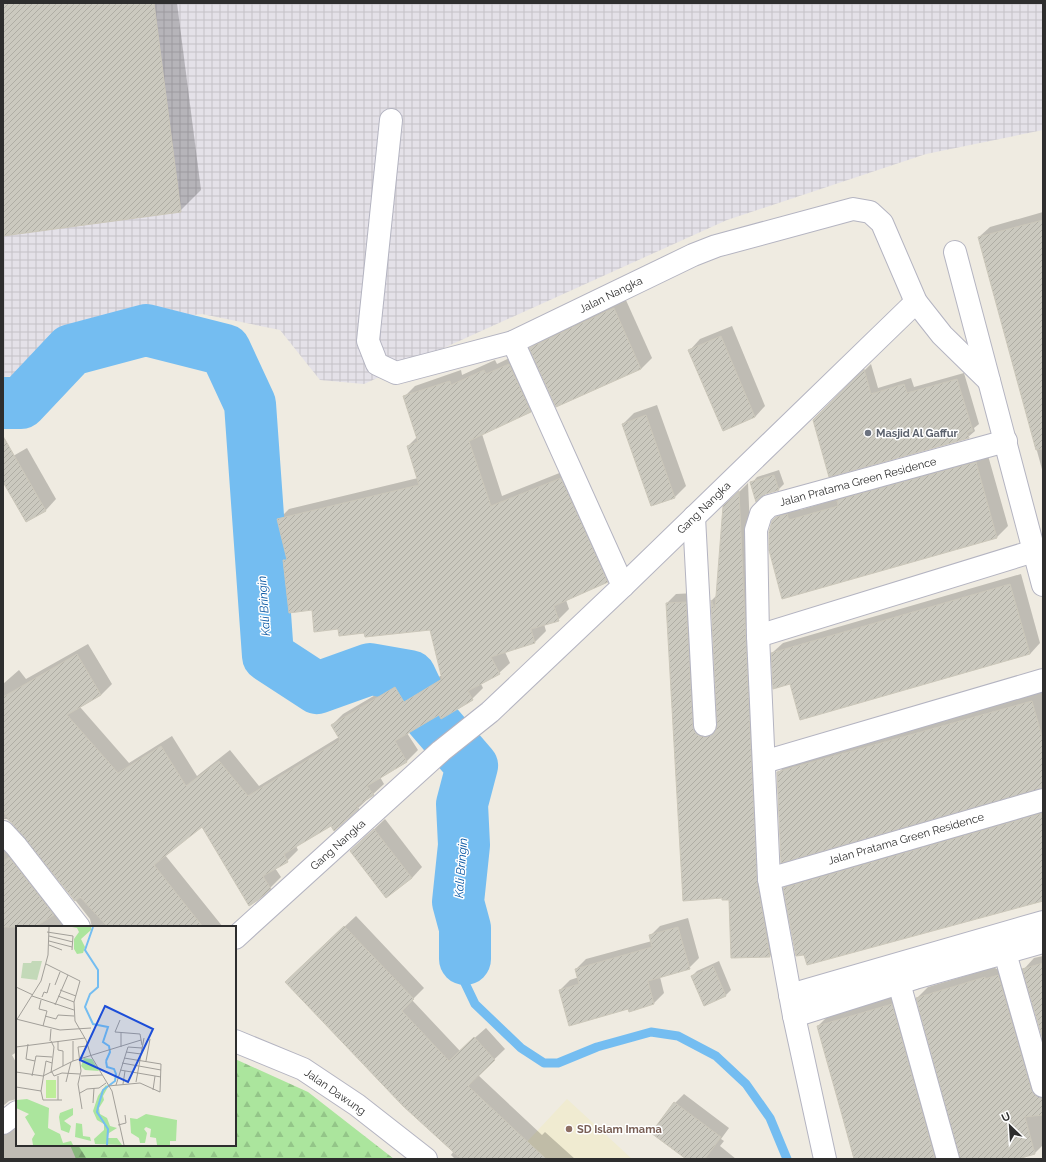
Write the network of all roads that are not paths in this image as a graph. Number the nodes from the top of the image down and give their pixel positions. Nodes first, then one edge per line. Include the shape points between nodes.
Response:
1 (391, 120) dead end
2 (955, 252) dead end
3 (916, 302) junction
4 (513, 342) junction
5 (989, 381) junction
6 (1006, 441) junction
7 (694, 517) junction
8 (1034, 551) junction
9 (1043, 585) edge
10 (623, 586) junction
11 (758, 636) junction
12 (1043, 680) edge
13 (705, 725) dead end
14 (764, 762) junction
15 (1043, 800) edge
16 (7, 844) edge
17 (769, 879) junction
18 (1043, 922) edge
19 (78, 926) edge
20 (236, 937) edge
21 (1043, 942) edge
22 (1005, 953) junction
23 (908, 974) junction
24 (792, 1005) junction
25 (236, 1041) edge
26 (1043, 1086) edge
27 (16, 1113) edge
28 (3, 1123) edge
29 (426, 1159) edge
30 (825, 1159) edge
31 (948, 1159) edge

1 - 4 street, Jalan Nangka via 368,341 377,364 396,373
2 - 5 street
3 - 4 street, Jalan Nangka via 882,223 870,212 853,209 716,246
3 - 5 street, Jalan Nangka via 942,335
3 - 7 street, Gang Nangka
4 - 10 street
5 - 6 street
6 - 8 street
6 - 11 street, Jalan Pratama Green Residence via 769,506 761,514 756,530
7 - 10 street, Gang Nangka
7 - 13 street
8 - 9 street
8 - 11 street
10 - 20 street, Gang Nangka via 490,712 441,751
11 - 14 street, Jalan Pratama Green Residence
12 - 14 street
14 - 17 street, Jalan Pratama Green Residence
15 - 17 street, Jalan Pratama Green Residence
16 - 19 street
17 - 24 street, Jalan Pratama Green Residence
18 - 23 street
21 - 22 street
22 - 23 street
22 - 26 street
23 - 24 street
23 - 31 street
24 - 30 street, Jalan Pratama Green Residence
25 - 29 street, Jalan Dawung via 303,1069 357,1105
27 - 28 street

